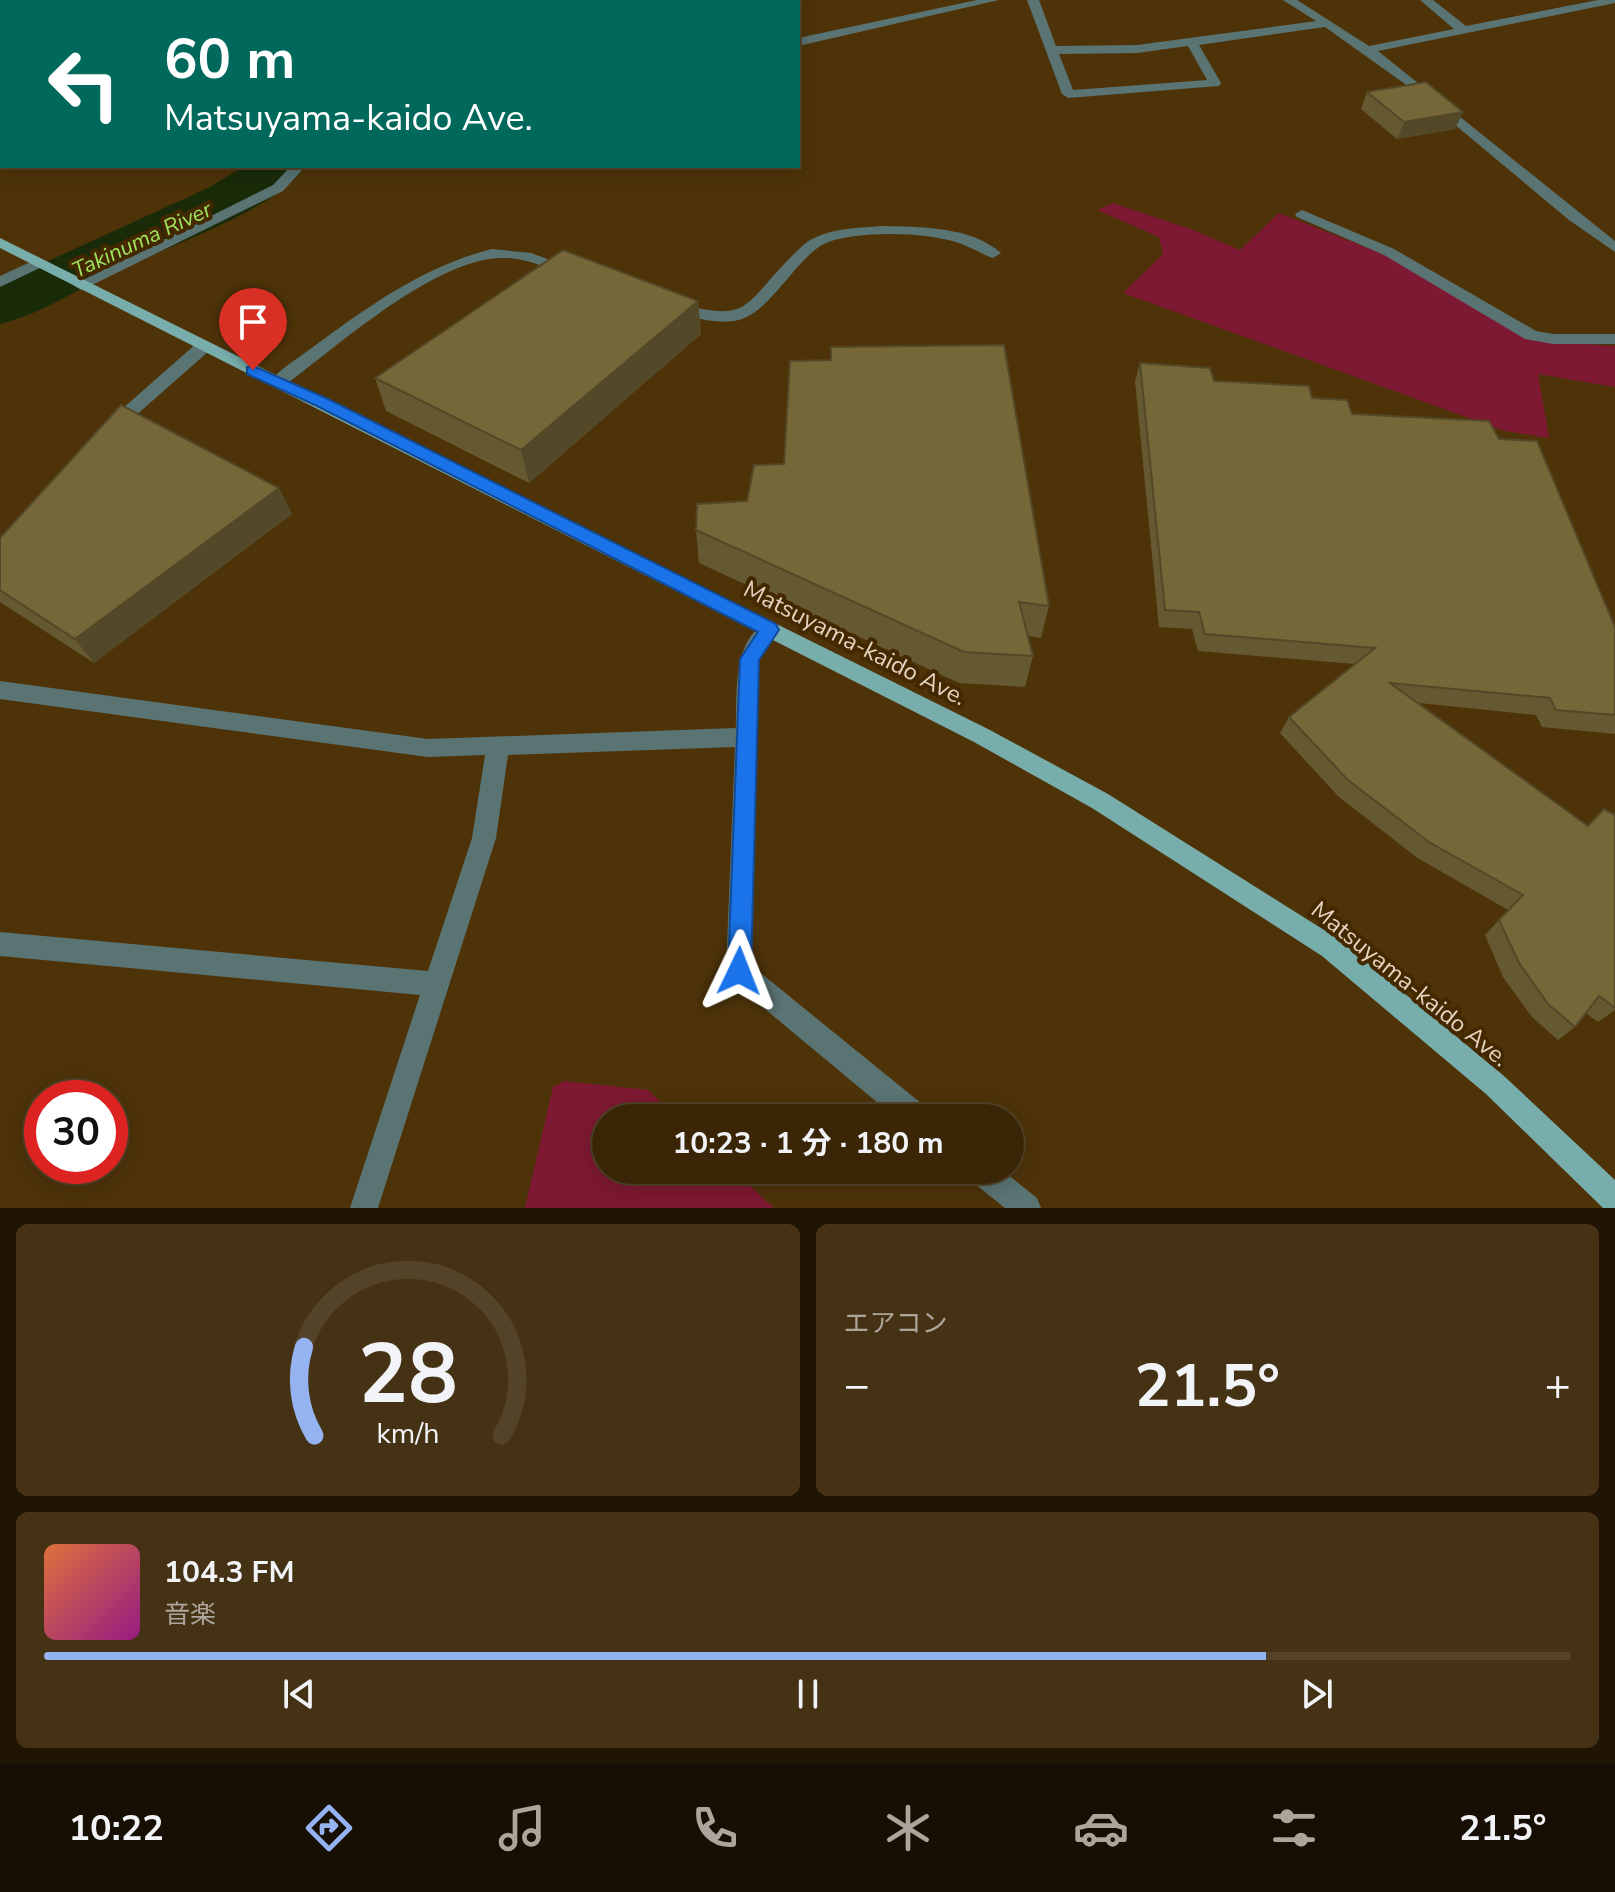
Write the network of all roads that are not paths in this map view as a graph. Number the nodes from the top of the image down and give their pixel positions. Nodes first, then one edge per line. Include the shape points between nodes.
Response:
1 (993, 0) edge
2 (1033, 0) edge
3 (1289, 0) edge
4 (1426, 0) edge
5 (1615, 0) edge
6 (1326, 23) junction
7 (1464, 31) junction
8 (800, 42) edge
9 (1192, 42) junction
10 (1052, 50) junction
11 (1366, 50) junction
12 (297, 168) edge
13 (1302, 214) dead end
14 (0, 242) edge
15 (1615, 248) edge
16 (993, 253) dead end
17 (44, 265) junction
18 (588, 277) edge
19 (0, 282) edge
20 (77, 283) junction
21 (655, 302) edge
22 (1615, 339) edge
23 (203, 347) junction
24 (278, 382) junction
25 (97, 444) edge
26 (770, 630) junction
27 (0, 690) edge
28 (748, 737) junction
29 (498, 745) junction
30 (0, 944) edge
31 (437, 984) junction
32 (900, 1104) edge
33 (997, 1184) edge
34 (1615, 1200) edge
35 (364, 1208) edge
36 (1027, 1208) edge

1 - 8 street
2 - 10 street
3 - 6 street
4 - 7 street
5 - 7 street
6 - 9 street
6 - 11 street
7 - 11 street
9 - 10 street
9 - 10 street via 1215,83 1068,94
11 - 15 street
12 - 20 street via 278,188
13 - 22 street via 1389,252 1531,335
14 - 17 main road, Matsuyama-kaido Ave.
16 - 21 street via 959,238 897,230 849,233 811,245 760,304 739,319 705,319
17 - 19 street
17 - 20 main road, Matsuyama-kaido Ave.
18 - 24 street via 533,257 494,253 453,263
20 - 23 main road, Matsuyama-kaido Ave.
23 - 24 main road, Matsuyama-kaido Ave.
23 - 25 street
24 - 26 main road, Matsuyama-kaido Ave.
26 - 28 street via 749,659
26 - 34 main road, Matsuyama-kaido Ave. via 1100,801 1331,948 1495,1085
27 - 29 street via 428,748
28 - 29 street
28 - 32 street via 739,971
29 - 31 street via 484,838
30 - 31 street
31 - 35 street
33 - 36 street

